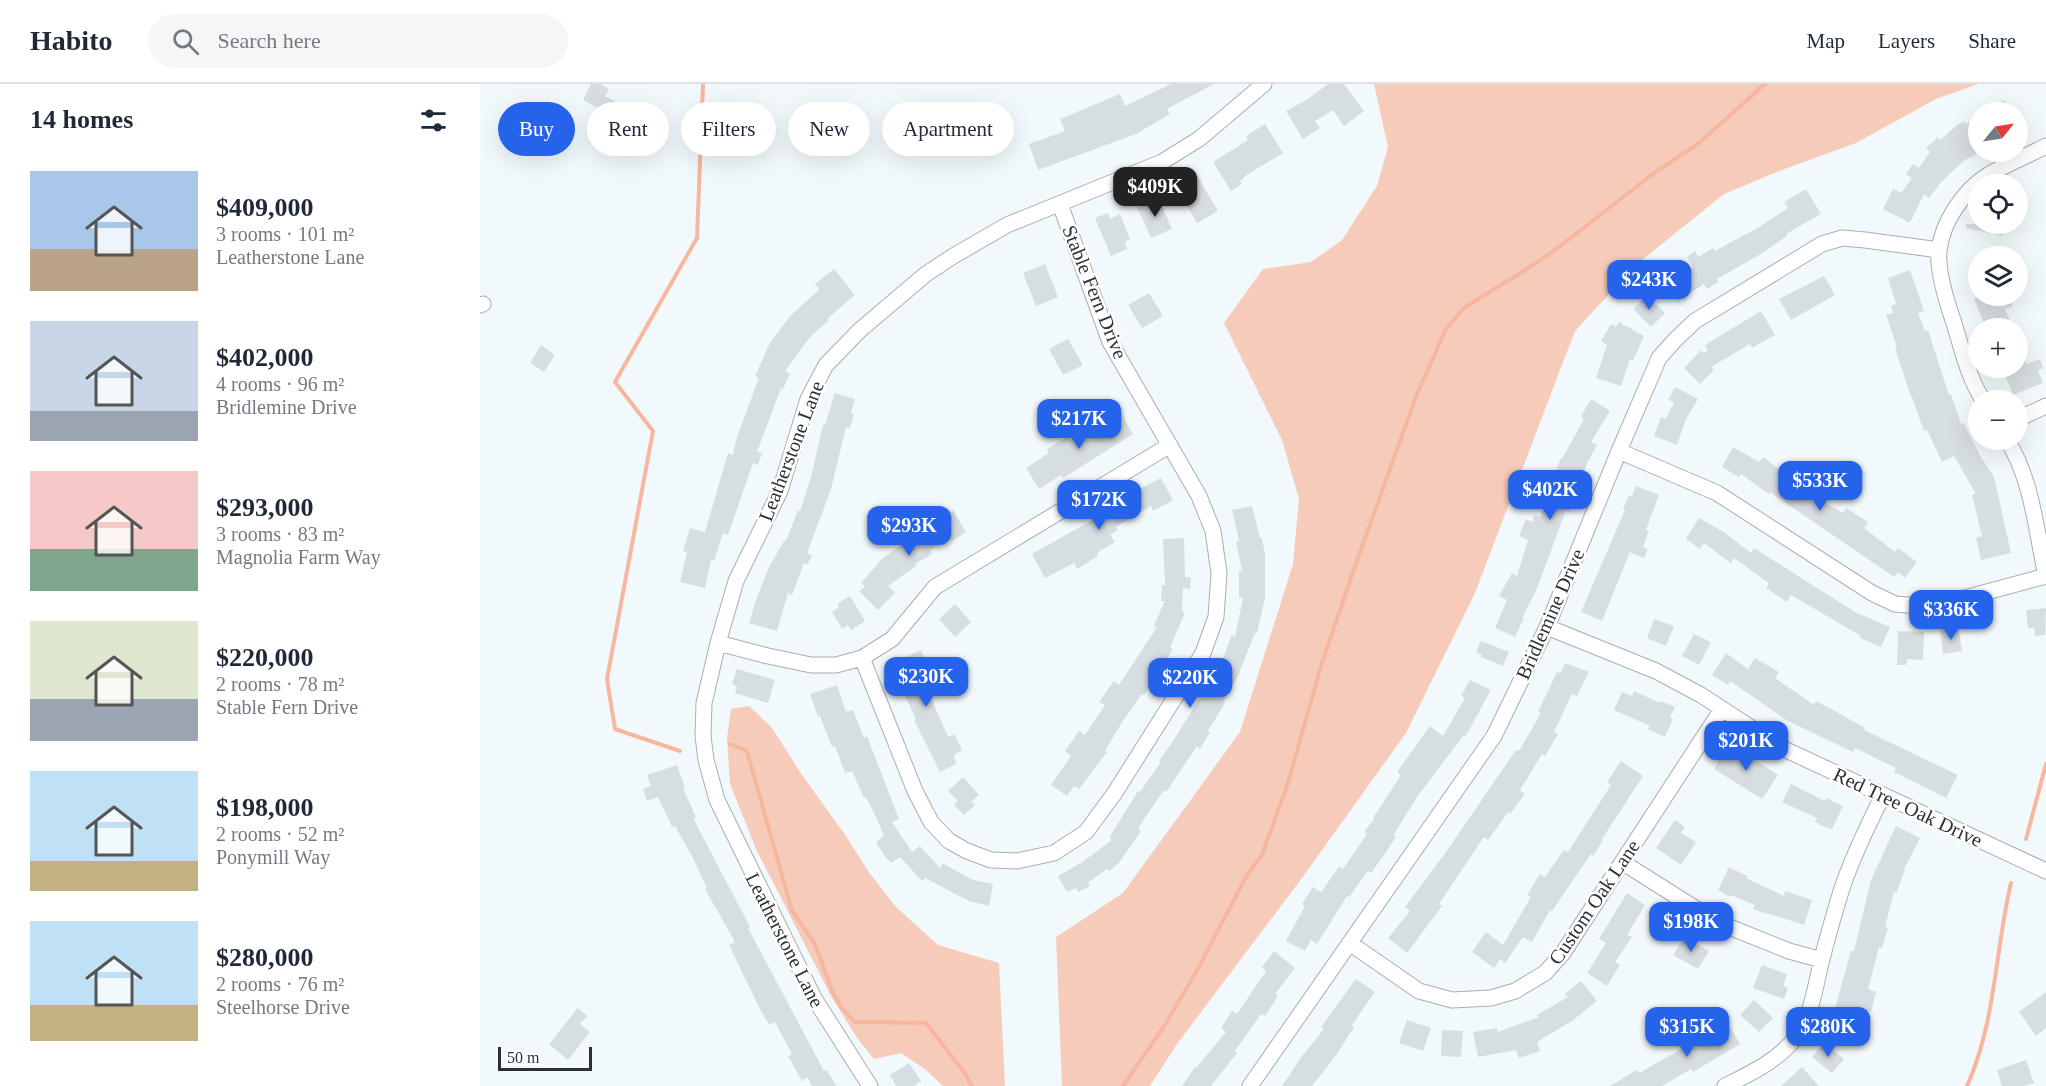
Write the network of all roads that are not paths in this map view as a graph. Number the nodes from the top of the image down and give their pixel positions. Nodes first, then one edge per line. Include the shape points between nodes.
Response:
1 (1264, 84) edge
2 (2046, 146) edge
3 (1060, 204) junction
4 (1939, 250) junction
5 (1977, 390) edge
6 (2046, 406) edge
7 (2028, 414) edge
8 (1170, 446) junction
9 (2013, 450) edge
10 (1618, 452) junction
11 (2046, 576) edge
12 (1547, 627) junction
13 (718, 643) junction
14 (862, 658) junction
15 (1722, 709) junction
16 (1883, 795) junction
17 (1622, 862) junction
18 (2046, 871) edge
19 (1351, 944) junction
20 (1822, 960) junction
21 (870, 1086) edge
22 (1250, 1086) edge
23 (1725, 1086) edge

1 - 3 street, Leatherstone Lane via 1198,139 1162,162
2 - 4 street via 1986,176 1967,194 1953,212
3 - 8 street, Stable Fern Drive via 1110,342
3 - 13 street, Leatherstone Lane via 1006,225 926,274 860,330 826,365 808,399 780,491 736,581
4 - 5 street via 1949,307
4 - 10 street, Bridlemine Drive via 1842,238 1822,244 1695,321 1659,358
6 - 7 street
8 - 14 street via 935,587 892,639
8 - 14 street, Stable Fern Drive via 1199,496 1213,531 1219,573 1216,617 1203,653 1086,832 1054,853 1017,861 991,860 949,841 931,822 915,792
9 - 11 street via 2026,481
10 - 11 street via 1717,493 1895,604 1931,607
10 - 12 street, Bridlemine Drive
12 - 15 street, Red Tree Oak Drive via 1656,671
12 - 19 street, Bridlemine Drive via 1494,735
13 - 14 street via 811,665 836,665
13 - 21 street, Leatherstone Lane via 704,703 703,735 718,803 814,998
15 - 16 street, Red Tree Oak Drive via 1782,748
15 - 17 street, Custom Oak Lane
16 - 18 street, Red Tree Oak Drive
16 - 20 street via 1842,888
17 - 19 street, Custom Oak Lane via 1557,960 1545,973 1515,991 1491,998 1452,1000 1419,991
17 - 20 street via 1718,922
19 - 22 street, Bridlemine Drive
20 - 23 street via 1810,1013 1796,1037 1767,1064

